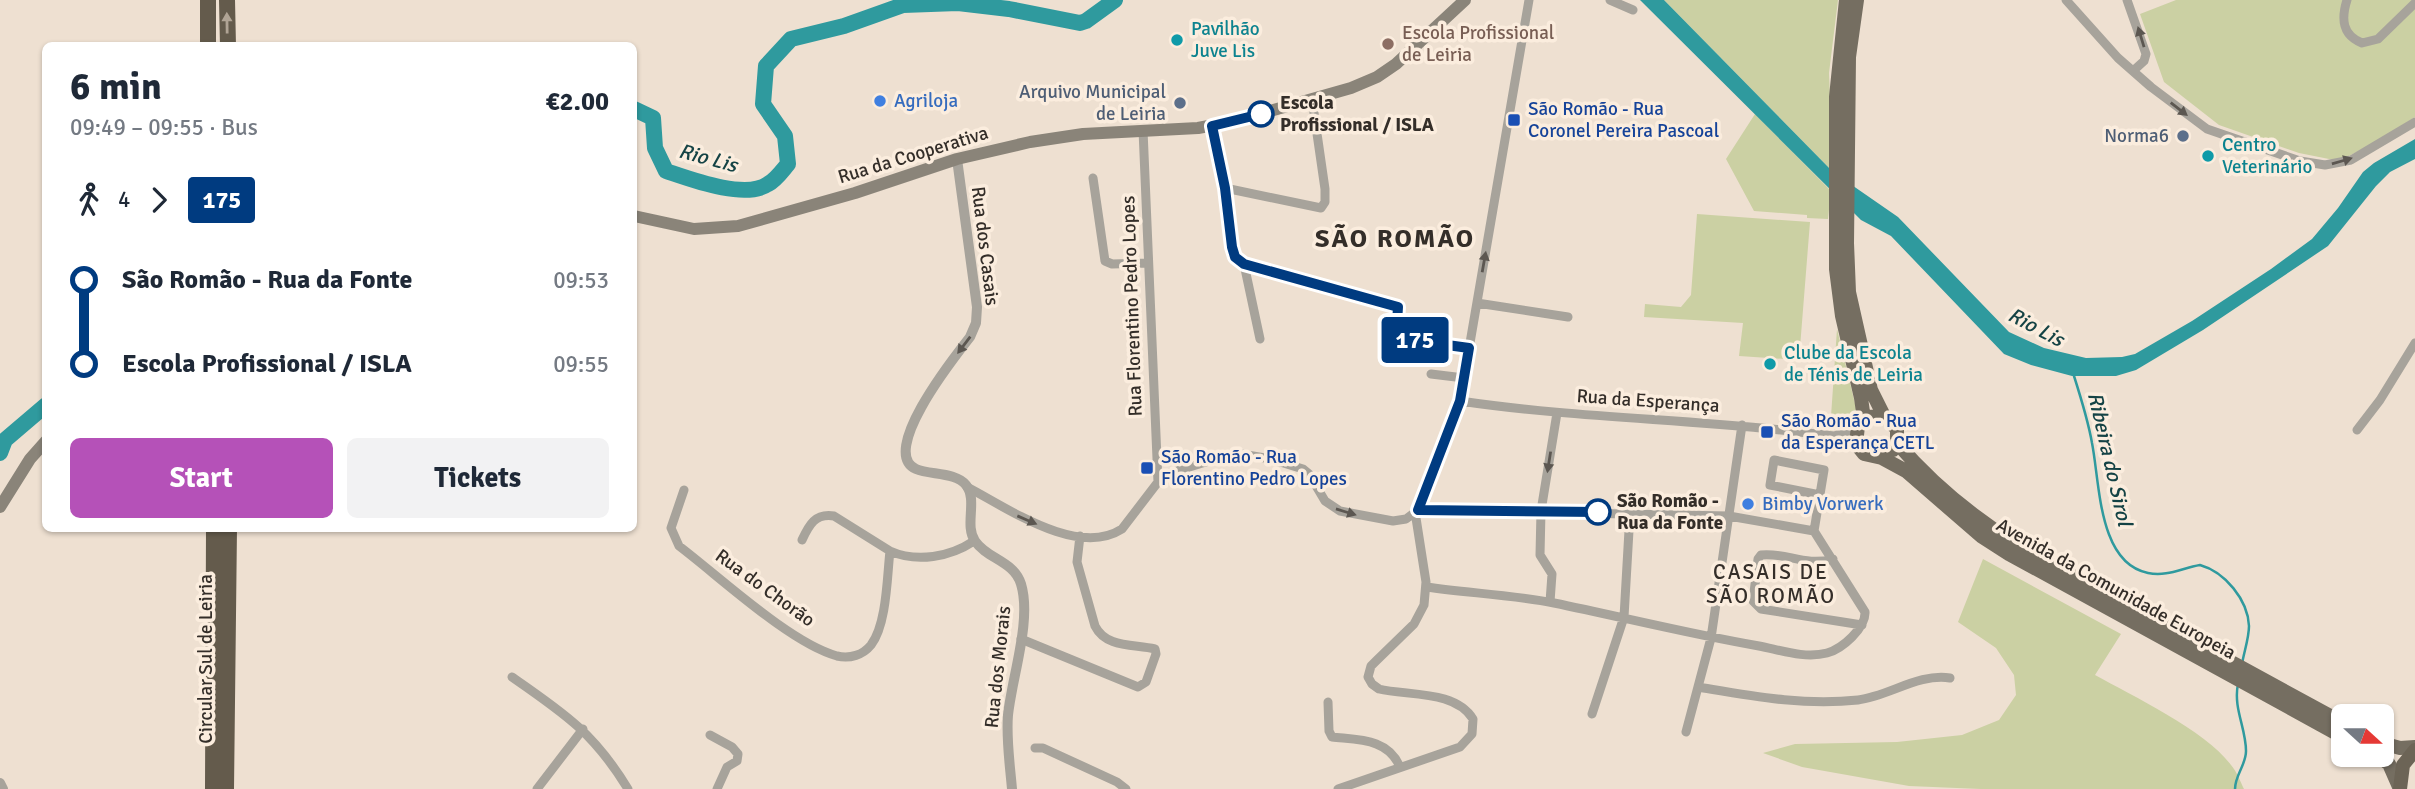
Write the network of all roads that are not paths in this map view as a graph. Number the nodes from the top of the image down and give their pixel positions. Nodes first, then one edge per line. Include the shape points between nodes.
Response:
1 (208, 0) edge
2 (227, 0) edge
3 (1465, 0) edge
4 (1529, 0) edge
5 (1610, 0) edge
6 (1846, 0) edge
7 (1857, 0) edge
8 (2066, 0) edge
9 (2127, 0) edge
10 (2349, 0) edge
11 (2415, 3) edge
12 (1633, 10) dead end
13 (208, 42) edge
14 (228, 42) edge
15 (2133, 71) junction
16 (1312, 99) junction
17 (2415, 122) edge
18 (1212, 126) junction
19 (1143, 130) junction
20 (1842, 141) junction
21 (957, 159) junction
22 (1093, 178) dead end
23 (1225, 188) junction
24 (1841, 215) junction
25 (637, 217) edge
26 (1148, 262) junction
27 (1244, 264) junction
28 (1476, 303) junction
29 (1569, 317) dead end
30 (1260, 339) dead end
31 (2415, 343) edge
32 (1469, 348) junction
33 (1432, 374) dead end
34 (1464, 378) junction
35 (1460, 401) junction
36 (1557, 413) junction
37 (1884, 416) junction
38 (1742, 425) junction
39 (1858, 426) junction
40 (2357, 429) dead end
41 (1834, 436) junction
42 (1897, 443) junction
43 (1856, 444) junction
44 (42, 446) edge
45 (1882, 458) junction
46 (1158, 482) junction
47 (967, 487) junction
48 (684, 490) dead end
49 (1820, 495) junction
50 (0, 507) edge
51 (1418, 510) junction
52 (1541, 510) junction
53 (1630, 513) junction
54 (1729, 516) junction
55 (1814, 531) junction
56 (214, 532) edge
57 (229, 532) edge
58 (1080, 536) junction
59 (802, 540) dead end
60 (974, 541) junction
61 (890, 551) junction
62 (1833, 559) junction
63 (1426, 587) junction
64 (221, 597) junction
65 (1550, 602) junction
66 (1625, 617) junction
67 (1862, 625) junction
68 (1711, 638) junction
69 (1021, 639) junction
70 (2195, 649) junction
71 (512, 677) dead end
72 (1950, 678) dead end
73 (2257, 682) junction
74 (1698, 687) junction
75 (1328, 702) dead end
76 (1592, 714) dead end
77 (2331, 717) edge
78 (583, 729) junction
79 (2331, 729) edge
80 (1686, 732) dead end
81 (710, 735) dead end
82 (2394, 747) edge
83 (1035, 748) dead end
84 (2415, 749) edge
85 (1400, 767) junction
86 (2390, 767) edge
87 (0, 783) edge
88 (3, 789) edge
89 (213, 789) edge
90 (226, 789) edge
91 (537, 789) edge
92 (628, 789) edge
93 (717, 789) edge
94 (1012, 789) edge
95 (1126, 789) edge
96 (1338, 789) edge
97 (2400, 789) edge

1 - 13 highway
14 -> 2 highway
3 - 16 main road, Rua da Cooperativa via 1384,73
28 -> 4 street
5 - 12 street
6 - 20 main road, Avenida da Comunidade Europeia via 1838,56
7 - 20 main road, Avenida da Comunidade Europeia
8 - 15 street
15 -> 9 street via 2146,54
10 - 11 street via 2343,11 2344,25 2347,34 2362,43 2378,39
15 -> 17 street via 2207,129 2317,165 2351,160
16 - 18 main road, Rua da Cooperativa
16 - 23 street via 1325,189 1322,207
18 - 19 main road, Rua da Cooperativa
18 - 23 street
19 - 21 main road, Rua da Cooperativa via 1030,142
19 - 26 street, Rua Florentino Pedro Lopes
20 - 24 main road, Avenida da Comunidade Europeia
21 - 25 main road, Rua da Cooperativa via 738,226 694,229
21 -> 47 street, Rua dos Casais via 976,323 916,415 907,453 914,468 954,478
22 - 26 street via 1105,261
23 - 27 street via 1232,247
24 - 37 main road, Avenida da Comunidade Europeia via 1853,315 1871,390
24 - 39 main road, Avenida da Comunidade Europeia via 1838,294 1861,398
26 - 46 street, Rua Florentino Pedro Lopes
27 - 30 street
27 - 32 street via 1398,307 1396,338
28 - 29 street
28 - 32 street
31 - 40 street
32 - 34 street
33 - 34 street
34 - 35 street
35 - 36 street, Rua da Esperança
35 - 51 street
36 - 38 street, Rua da Esperança
36 -> 52 street
37 - 39 main road via 1868,417
37 - 42 main road, Avenida da Comunidade Europeia via 1897,430
38 - 41 street, Rua da Esperança
38 - 54 street
39 - 41 street, Rua da Esperança
39 - 43 main road, Avenida da Comunidade Europeia
41 - 43 street, Rua da Esperança
42 - 45 main road
42 - 70 main road, Avenida da Comunidade Europeia via 1995,531
43 - 45 main road, Avenida da Comunidade Europeia via 1864,454
44 - 50 main road
45 - 70 main road, Avenida da Comunidade Europeia via 1906,471 1981,536 2009,554
46 -> 51 street via 1170,473 1244,453 1303,469 1325,501 1340,511 1393,521
46 - 58 street via 1115,534
47 -> 58 street via 1026,520
47 - 60 street
48 - 61 street, Rua do Chorão via 671,528 679,546 792,634 836,656 863,653 873,641 880,624
49 - 49 street via 1824,470 1774,460 1770,485
49 - 55 street
51 - 52 street
51 - 63 street via 1415,523
52 - 53 street
52 - 65 street via 1541,555 1552,574
53 - 54 street
53 - 66 street
54 - 55 street
54 - 68 street
55 - 62 street
56 - 64 highway, Circular Sul de Leiria
57 - 64 highway, Circular Sul de Leiria
58 - 69 street via 1077,562 1095,626 1109,642 1155,649 1146,682 1141,687 1134,685
59 - 61 street via 814,520 825,514
60 - 61 street via 941,555 904,556
60 - 69 street, Rua dos Morais via 1018,576 1023,595
62 - 67 street via 1863,607
62 - 67 street via 1818,563 1761,555 1753,601 1761,609
63 - 65 street
63 - 85 street via 1418,619 1371,666 1368,677 1379,689 1457,704 1470,714 1474,729 1460,747
64 - 89 highway, Circular Sul de Leiria
64 - 90 highway, Circular Sul de Leiria
65 - 66 street
66 - 68 street
66 - 76 street
67 - 68 street via 1829,653 1807,655
68 - 74 street
69 - 94 street, Rua dos Morais via 1008,723
70 - 73 main road, Avenida da Comunidade Europeia
71 - 78 street
72 - 74 street via 1936,676 1862,699 1819,703
73 - 77 main road, Avenida da Comunidade Europeia
73 - 79 main road, Avenida da Comunidade Europeia
74 - 80 street
75 - 85 street via 1332,737 1377,743 1394,754
78 - 91 street
78 - 92 street
81 - 93 street via 738,754
82 - 84 main road
83 - 95 street
84 - 97 highway via 2403,765
85 - 96 street
86 - 97 main road
87 - 88 street

